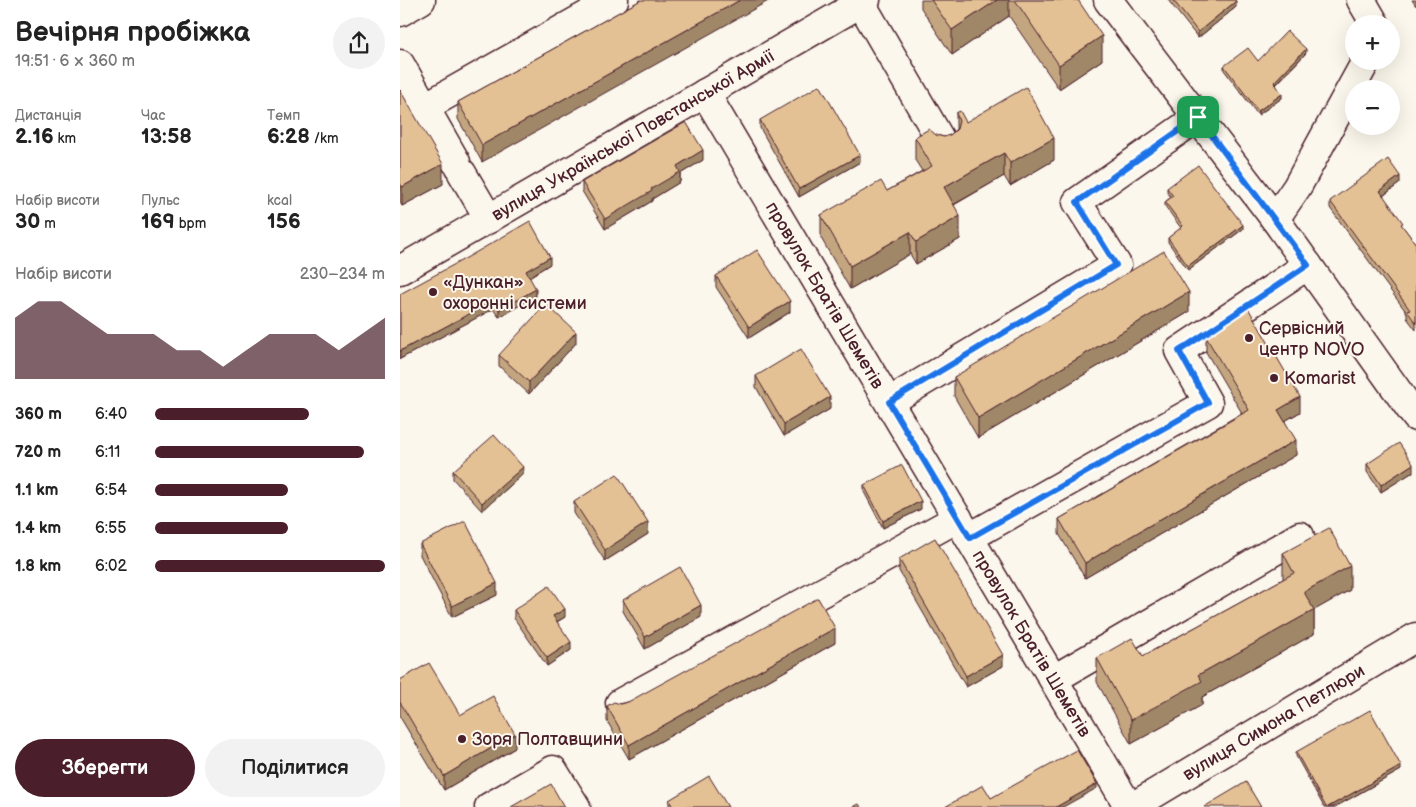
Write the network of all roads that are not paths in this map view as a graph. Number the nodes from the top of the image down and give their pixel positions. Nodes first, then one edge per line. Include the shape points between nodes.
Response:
1 (421, 0) edge
2 (614, 0) edge
3 (1108, 0) edge
4 (1361, 0) edge
5 (863, 2) edge
6 (400, 12) edge
7 (1370, 15) edge
8 (400, 64) edge
9 (1361, 70) edge
10 (705, 93) junction
11 (425, 107) junction
12 (1198, 117) junction
13 (943, 144) edge
14 (489, 219) junction
15 (1275, 219) junction
16 (1308, 265) junction
17 (400, 270) edge
18 (889, 402) junction
19 (1416, 417) edge
20 (964, 528) junction
21 (1300, 536) dead end
22 (1416, 637) edge
23 (1054, 679) junction
24 (620, 703) edge
25 (489, 807) edge
26 (576, 807) edge
27 (1131, 807) edge

1 - 6 street
2 - 11 street
3 - 12 street
4 - 7 street
5 - 10 street, вулиця Української Повстанської Армії
5 - 13 street
8 - 11 street
9 - 15 street via 1298,187
10 - 14 street, вулиця Української Повстанської Армії
10 - 18 street, провулок Братів Шеметів
11 - 14 street
12 - 15 street
12 - 18 street via 1077,202 1116,265
14 - 17 street, вулиця Української Повстанської Армії
15 - 16 street
16 - 19 street
16 - 20 street via 1179,351 1208,403
18 - 20 street, провулок Братів Шеметів
20 - 23 street, провулок Братів Шеметів
20 - 24 street
21 - 23 street
22 - 27 street, вулиця Симона Петлюри
23 - 27 street, провулок Братів Шеметів
25 - 26 street via 553,770

